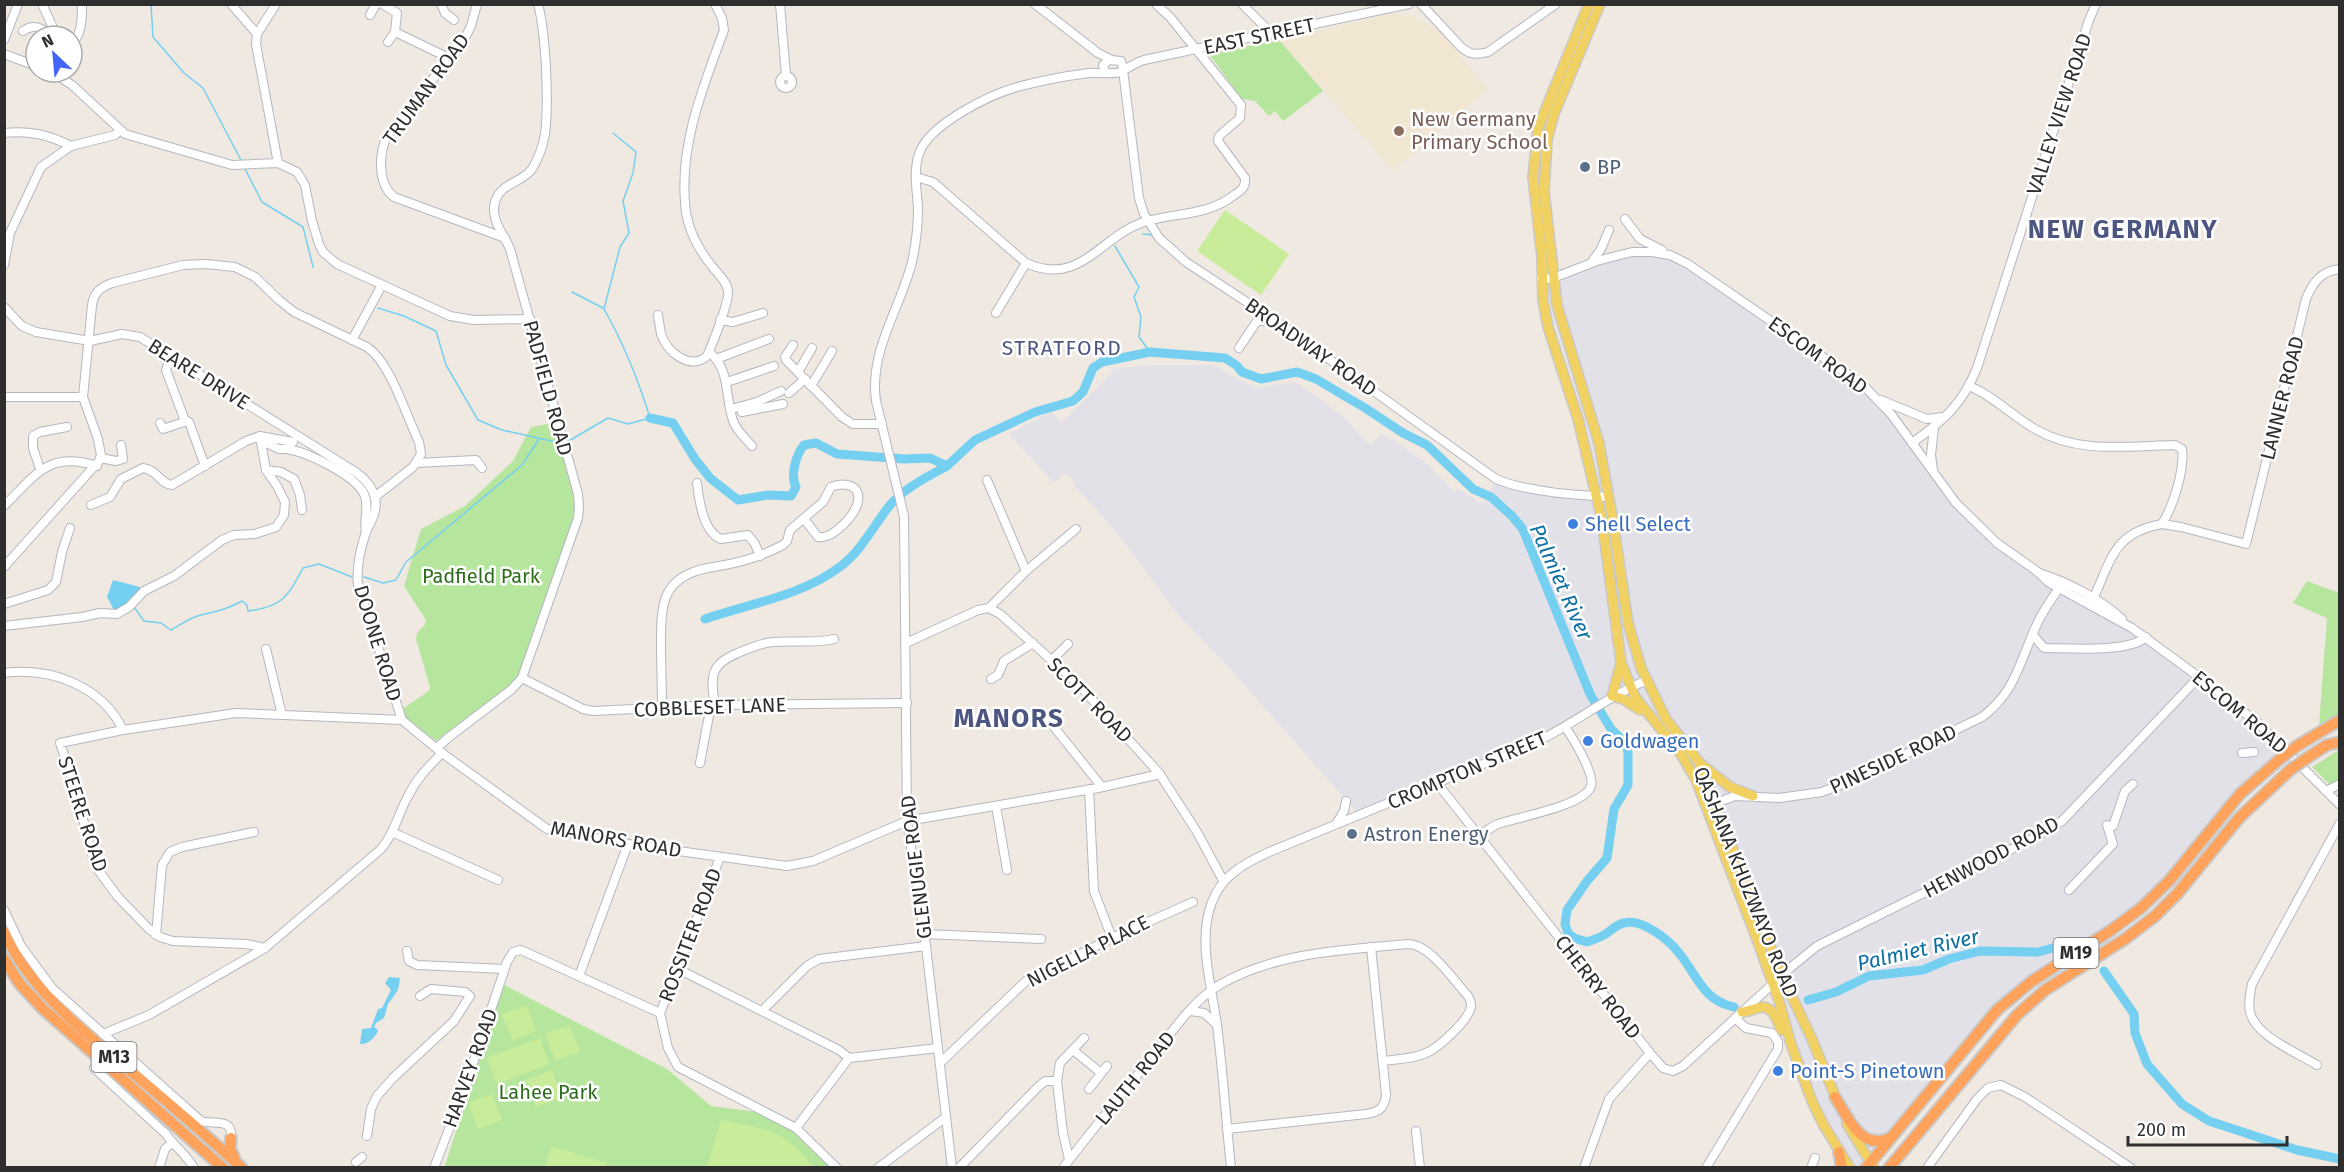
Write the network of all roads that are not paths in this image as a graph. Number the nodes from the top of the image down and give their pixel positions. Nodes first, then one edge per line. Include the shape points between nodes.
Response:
1 (18, 4) edge
2 (42, 4) edge
3 (82, 4) edge
4 (231, 4) edge
5 (276, 4) edge
6 (376, 4) edge
7 (382, 4) edge
8 (441, 4) edge
9 (477, 4) edge
10 (538, 4) edge
11 (715, 4) edge
12 (780, 4) edge
13 (1035, 4) edge
14 (1242, 4) edge
15 (1409, 4) edge
16 (1421, 4) edge
17 (1556, 4) edge
18 (1589, 4) edge
19 (2096, 4) edge
20 (1156, 5) edge
21 (1598, 5) edge
22 (370, 15) dead end
23 (454, 20) dead end
24 (50, 24) edge
25 (80, 24) edge
26 (395, 32) junction
27 (257, 34) junction
28 (1272, 34) junction
29 (4, 42) edge
30 (388, 42) dead end
31 (1196, 49) junction
32 (6, 55) edge
33 (449, 58) junction
34 (24, 62) edge
35 (1113, 66) junction
36 (786, 75) dead end
37 (69, 84) edge
38 (120, 130) junction
39 (4, 133) edge
40 (71, 146) junction
41 (278, 164) junction
42 (916, 177) junction
43 (1625, 219) dead end
44 (1148, 222) junction
45 (1609, 230) dead end
46 (505, 238) junction
47 (1670, 255) junction
48 (1026, 263) junction
49 (1590, 264) junction
50 (4, 265) edge
51 (2340, 269) edge
52 (1553, 278) junction
53 (1541, 279) junction
54 (382, 285) junction
55 (4, 307) edge
56 (763, 313) dead end
57 (996, 313) dead end
58 (658, 315) dead end
59 (530, 319) junction
60 (720, 320) junction
61 (1275, 321) junction
62 (769, 339) dead end
63 (352, 340) junction
64 (90, 341) junction
65 (793, 345) dead end
66 (812, 348) dead end
67 (1239, 348) dead end
68 (832, 351) dead end
69 (709, 352) junction
70 (171, 356) junction
71 (716, 359) junction
72 (774, 366) dead end
73 (798, 372) junction
74 (805, 379) junction
75 (727, 382) junction
76 (811, 386) junction
77 (1969, 386) junction
78 (4, 397) edge
79 (83, 397) junction
80 (1877, 399) junction
81 (783, 404) dead end
82 (731, 411) junction
83 (1948, 416) junction
84 (185, 421) junction
85 (160, 423) dead end
86 (882, 424) junction
87 (67, 427) dead end
88 (1934, 427) junction
89 (259, 438) junction
90 (295, 438) junction
91 (1912, 443) junction
92 (121, 445) dead end
93 (752, 446) dead end
94 (287, 449) junction
95 (100, 458) junction
96 (121, 460) junction
97 (416, 463) junction
98 (97, 466) junction
99 (205, 466) junction
100 (483, 468) dead end
101 (40, 469) junction
102 (266, 470) junction
103 (1934, 473) junction
104 (127, 475) junction
105 (987, 480) dead end
106 (697, 483) dead end
107 (376, 496) junction
108 (1597, 496) junction
109 (1609, 497) junction
110 (91, 505) dead end
111 (4, 506) edge
112 (302, 510) dead end
113 (804, 519) junction
114 (2162, 524) junction
115 (70, 528) dead end
116 (1077, 529) dead end
117 (366, 532) junction
118 (760, 556) junction
119 (4, 567) edge
120 (1026, 571) junction
121 (2060, 585) junction
122 (2093, 599) junction
123 (4, 604) edge
124 (989, 608) junction
125 (4, 626) edge
126 (2132, 628) junction
127 (2033, 634) junction
128 (2146, 637) junction
129 (834, 639) dead end
130 (906, 643) junction
131 (1033, 643) junction
132 (1068, 644) dead end
133 (2044, 648) junction
134 (266, 650) dead end
135 (2026, 653) junction
136 (1052, 660) junction
137 (1621, 662) junction
138 (4, 673) edge
139 (2199, 677) junction
140 (522, 678) junction
141 (991, 679) dead end
142 (1645, 681) junction
143 (1631, 687) junction
144 (1612, 696) junction
145 (906, 703) junction
146 (713, 705) junction
147 (662, 706) junction
148 (282, 715) junction
149 (1647, 715) junction
150 (1046, 717) dead end
151 (402, 720) junction
152 (2338, 722) edge
153 (1565, 727) junction
154 (123, 730) junction
155 (2340, 740) edge
156 (440, 751) junction
157 (2254, 752) dead end
158 (2242, 753) dead end
159 (1699, 762) junction
160 (700, 763) dead end
161 (1159, 773) junction
162 (1437, 783) junction
163 (2133, 784) dead end
164 (2340, 784) edge
165 (1102, 787) junction
166 (1089, 789) junction
167 (2326, 791) junction
168 (1753, 796) junction
169 (1346, 801) dead end
170 (1710, 805) junction
171 (2340, 805) edge
172 (996, 806) junction
173 (907, 821) junction
174 (2340, 823) edge
175 (1335, 825) junction
176 (254, 832) dead end
177 (392, 832) junction
178 (1478, 836) junction
179 (628, 844) junction
180 (720, 856) junction
181 (1007, 870) dead end
182 (498, 880) dead end
183 (1224, 882) junction
184 (2069, 890) dead end
185 (1193, 902) dead end
186 (4, 910) edge
187 (4, 932) edge
188 (924, 934) junction
189 (156, 935) junction
190 (1112, 938) junction
191 (1041, 939) dead end
192 (926, 946) junction
193 (1371, 947) junction
194 (265, 948) junction
195 (407, 951) dead end
196 (4, 959) edge
197 (504, 969) junction
198 (678, 969) junction
199 (579, 976) junction
200 (1782, 976) junction
201 (1773, 985) junction
202 (1211, 991) junction
203 (420, 996) dead end
204 (762, 1011) junction
205 (1191, 1011) junction
206 (660, 1012) junction
207 (1739, 1015) junction
208 (126, 1024) junction
209 (1217, 1025) junction
210 (107, 1031) junction
211 (1084, 1038) dead end
212 (1791, 1044) junction
213 (115, 1045) junction
214 (938, 1048) junction
215 (1073, 1050) junction
216 (1650, 1053) junction
217 (849, 1058) junction
218 (1383, 1061) junction
219 (940, 1063) junction
220 (2317, 1065) dead end
221 (1107, 1066) dead end
222 (94, 1068) dead end
223 (1101, 1072) junction
224 (1057, 1081) junction
225 (1089, 1089) dead end
226 (1835, 1098) junction
227 (1938, 1110) junction
228 (946, 1117) junction
229 (796, 1128) junction
230 (1227, 1129) junction
231 (1416, 1131) dead end
232 (367, 1136) dead end
233 (231, 1138) junction
234 (1888, 1139) junction
235 (213, 1142) junction
236 (172, 1143) junction
237 (1839, 1152) junction
238 (1815, 1158) dead end
239 (1069, 1160) junction
240 (218, 1166) edge
241 (1870, 1166) edge
242 (159, 1167) edge
243 (194, 1167) edge
244 (242, 1167) edge
245 (434, 1167) edge
246 (837, 1167) edge
247 (878, 1167) edge
248 (952, 1167) edge
249 (958, 1167) edge
250 (1063, 1167) edge
251 (1231, 1167) edge
252 (1420, 1167) edge
253 (1584, 1167) edge
254 (1706, 1167) edge
255 (1811, 1167) edge
256 (1842, 1167) edge
257 (1850, 1167) edge
258 (1889, 1167) edge
259 (1898, 1167) edge
260 (1927, 1167) edge
261 (2131, 1167) edge

1 - 29 street
2 - 24 street
3 - 25 street
4 - 27 street
5 - 27 street
6 - 22 street
7 - 26 street via 397,13
8 - 23 street, TRUMAN ROAD
9 - 33 street, TRUMAN ROAD via 468,33
10 - 46 street, PADFIELD ROAD via 543,33 545,132 530,172 506,187 495,201 496,221
11 - 60 street via 724,30 695,109 685,202 691,233 729,292
12 - 36 street
13 - 35 street
14 - 28 street
15 - 28 street, EAST STREET
16 - 17 street via 1461,47 1477,55
18 - 53 main road, QASHANA KHUZWAYO ROAD via 1545,108 1534,149
19 - 77 street, VALLEY VIEW ROAD
20 - 31 street
21 - 52 main road, QASHANA KHUZWAYO ROAD via 1547,140 1544,190
26 - 30 street
26 - 33 street
27 - 41 street
28 - 31 street, EAST STREET
29 - 32 street
31 - 35 street, EAST STREET
31 - 44 street via 1240,101 1240,118 1218,141 1245,178 1244,187 1211,209
32 - 34 street
33 - 46 street, TRUMAN ROAD via 387,136 382,150 383,182 394,196
35 - 42 street, EAST STREET via 1017,87 943,124 921,147
35 - 44 street, BROADWAY ROAD via 1125,90 1137,188
37 - 38 street
38 - 40 street via 115,135
38 - 41 street via 232,165
39 - 40 street via 20,131 49,136
40 - 50 street via 44,163 38,172 10,233
41 - 54 street via 290,167 303,179 315,236 323,252 337,264
42 - 48 street via 938,185
42 - 86 street, GLENUGIE ROAD via 918,217 914,254 879,351 875,374
43 - 47 street via 1640,239
44 - 48 street via 1133,227 1075,265 1043,269
44 - 61 street, BROADWAY ROAD via 1179,256
45 - 49 street
46 - 59 street, PADFIELD ROAD
47 - 49 street, ESCOM ROAD via 1632,252
47 - 80 street, ESCOM ROAD via 1853,378
48 - 57 street
49 - 52 street, ESCOM ROAD
51 - 114 street, LANNER ROAD via 2316,279 2306,299 2246,544
52 - 53 street, ESCOM ROAD
52 - 109 main road, QASHANA KHUZWAYO ROAD via 1563,328 1599,443
53 - 108 main road, QASHANA KHUZWAYO ROAD via 1548,327 1572,398
54 - 59 street via 461,318
54 - 63 street
55 - 64 street via 27,330
56 - 60 street via 733,322
58 - 69 street via 663,337 678,356 698,361
59 - 140 street, PADFIELD ROAD via 579,507
60 - 69 street
61 - 67 street via 1256,322
61 - 108 street, BROADWAY ROAD via 1496,479
62 - 71 street
63 - 64 street via 294,312 249,273 226,265 196,264 101,287 93,300
63 - 97 street via 372,351 389,376 419,442 421,454
64 - 70 street, BEARE DRIVE via 131,334
64 - 79 street
65 - 73 street via 785,358
66 - 73 street
68 - 76 street
69 - 71 street
70 - 84 street via 166,372
70 - 90 street, BEARE DRIVE
71 - 75 street
72 - 75 street
73 - 74 street
74 - 76 street
74 - 82 street via 785,392
75 - 82 street
76 - 86 street via 848,422
77 - 83 street, VALLEY VIEW ROAD
77 - 114 street via 2033,428 2074,445 2175,445 2182,449 2174,500
78 - 79 street
79 - 95 street via 98,439
80 - 83 street via 1927,419
80 - 91 street, ESCOM ROAD
81 - 82 street
82 - 93 street via 735,424
83 - 88 street, VALLEY VIEW ROAD
84 - 85 street via 164,429
84 - 99 street via 190,423
86 - 130 street, GLENUGIE ROAD via 902,503
87 - 101 street via 33,436
88 - 91 street, VALLEY VIEW ROAD
88 - 103 street
89 - 90 street
89 - 94 street
89 - 99 street via 237,446
89 - 102 street
90 - 94 street
90 - 107 street, BEARE DRIVE via 357,473
91 - 103 street, ESCOM ROAD
92 - 96 street
94 - 117 street via 306,453 362,491 366,501
95 - 96 street
95 - 98 street
96 - 104 street
97 - 100 street via 476,460
97 - 107 street
98 - 101 street via 74,460
98 - 119 street
99 - 104 street via 172,485 147,469
101 - 111 street
102 - 112 street via 294,479
102 - 125 street via 285,502 285,515 276,526 222,540 174,576 144,591 123,612
103 - 121 street, ESCOM ROAD via 1956,503 2009,553 2048,582
104 - 110 street via 110,497
105 - 120 street
106 - 118 street via 702,512 713,533 721,539 748,535
107 - 117 street, DOONE ROAD via 374,515
108 - 109 street, BROADWAY ROAD
108 - 137 main road, QASHANA KHUZWAYO ROAD
109 - 142 main road, QASHANA KHUZWAYO ROAD via 1628,623
113 - 113 street via 823,502 831,487 845,483 856,491 856,508 829,536 818,537
113 - 118 street via 790,530 783,545
114 - 122 street via 2136,531 2123,540
115 - 123 street via 56,582 48,590
116 - 120 street
117 - 151 street, DOONE ROAD via 357,568 358,586
118 - 147 street via 696,572 670,588 661,612
120 - 124 street
121 - 122 street, ESCOM ROAD
121 - 126 street, ESCOM ROAD
121 - 127 street, PINESIDE ROAD
122 - 126 street, ESCOM ROAD
124 - 130 street
124 - 131 street, SCOTT ROAD
126 - 128 street, ESCOM ROAD
127 - 133 street
127 - 135 street, PINESIDE ROAD
128 - 133 street via 2136,644 2111,647
128 - 139 street, ESCOM ROAD
129 - 146 street via 772,642 726,657 712,676
130 - 145 street, GLENUGIE ROAD
131 - 136 street, SCOTT ROAD
131 - 141 street via 1004,661 998,675
132 - 136 street
133 - 135 street
134 - 148 street
135 - 168 street, PINESIDE ROAD via 2003,698 1974,722 1822,792 1779,798
136 - 161 street, SCOTT ROAD
137 - 143 main road, QASHANA KHUZWAYO ROAD
137 - 144 main road
138 - 154 street via 44,673 73,681 107,707
139 - 167 street, ESCOM ROAD via 2258,723
139 - 200 street, HENWOOD ROAD via 2080,804 2053,827 1826,941
140 - 147 street, COBBLESET LANE via 588,711
140 - 156 street, PADFIELD ROAD via 449,736
142 - 143 street, CROMPTON STREET
142 - 159 main road, QASHANA KHUZWAYO ROAD via 1666,719
143 - 144 street, CROMPTON STREET
143 - 149 main road, QASHANA KHUZWAYO ROAD
144 - 149 main road
144 - 153 street, CROMPTON STREET
145 - 146 street, COBBLESET LANE
145 - 173 street, GLENUGIE ROAD
146 - 147 street, COBBLESET LANE
146 - 160 street
148 - 151 street
148 - 154 street via 231,713
149 - 170 main road, QASHANA KHUZWAYO ROAD via 1681,754
150 - 165 street
151 - 156 street, MANORS ROAD
152 - 234 highway, M19, bridge via 2297,746 2240,794 2141,908 2032,981 1997,1010
153 - 162 street, CROMPTON STREET
153 - 178 street via 1590,775 1588,792 1559,806 1500,823
154 - 189 street, STEERE ROAD via 60,742 98,870 118,897
155 - 227 highway, M19, bridge via 2290,770 2239,818 2155,916 2045,990 2017,1015
156 - 177 street, PADFIELD ROAD via 419,776
156 - 179 street, MANORS ROAD via 547,830
157 - 158 street
159 - 168 main road via 1730,787
159 - 170 main road, QASHANA KHUZWAYO ROAD
161 - 165 street, MANORS ROAD
161 - 183 street, SCOTT ROAD
162 - 175 street, CROMPTON STREET
162 - 178 street, CHERRY ROAD
163 - 184 street via 2110,826 2113,844
164 - 167 street
165 - 166 street, MANORS ROAD
166 - 172 street, MANORS ROAD
166 - 190 street via 1094,891
167 - 171 street, ESCOM ROAD
168 - 170 street, PINESIDE ROAD via 1735,796
169 - 175 street
170 - 200 main road, QASHANA KHUZWAYO ROAD
170 - 201 main road, QASHANA KHUZWAYO ROAD
172 - 173 street, MANORS ROAD
172 - 181 street
173 - 180 street, MANORS ROAD via 798,865 779,866
173 - 188 street, GLENUGIE ROAD
174 - 220 street via 2252,984 2249,1002 2256,1026
175 - 183 street, CROMPTON STREET via 1251,861
176 - 189 street via 175,849 164,861
177 - 182 street
177 - 194 street, PADFIELD ROAD via 374,856
178 - 216 street, CHERRY ROAD
179 - 180 street, MANORS ROAD
179 - 199 street
180 - 198 street, ROSSITER ROAD
183 - 202 street, CROMPTON STREET via 1212,900 1207,920
185 - 190 street, NIGELLA PLACE
186 - 210 street via 42,977 94,1026
187 - 235 highway, M13 via 25,970 44,992
188 - 191 street
188 - 192 street, GLENUGIE ROAD
189 - 194 street via 173,941
190 - 219 street, NIGELLA PLACE via 1026,981
192 - 204 street via 819,959
192 - 214 street, GLENUGIE ROAD
193 - 202 street, LAUTH ROAD via 1287,959
193 - 218 street
193 - 218 street, LAUTH ROAD via 1421,946 1471,1004 1467,1017 1434,1049 1415,1057
194 - 208 street, PADFIELD ROAD
195 - 197 street via 409,961 417,965
196 - 240 highway, M13 via 44,1010
197 - 199 street via 511,955 521,950
197 - 245 street, HARVEY ROAD
198 - 204 street
198 - 206 street, ROSSITER ROAD
199 - 206 street
200 - 201 street, CHERRY ROAD
200 - 226 main road, QASHANA KHUZWAYO ROAD
201 - 207 street, CHERRY ROAD
201 - 212 main road, QASHANA KHUZWAYO ROAD
202 - 205 street, LAUTH ROAD
202 - 209 street, CROMPTON STREET
203 - 232 street via 439,989 467,992 470,996 454,1021 377,1096
204 - 217 street
205 - 209 street via 1204,1013
205 - 239 street, LAUTH ROAD
206 - 229 street via 668,1048 678,1068
207 - 212 main road via 1761,1007 1770,1009
207 - 216 street, CHERRY ROAD via 1676,1071 1663,1068
207 - 254 street via 1746,1028 1772,1034 1778,1049
208 - 210 street, PADFIELD ROAD
208 - 213 street via 116,1035
209 - 230 street, CROMPTON STREET
210 - 213 street
211 - 215 street
212 - 237 main road, QASHANA KHUZWAYO ROAD via 1819,1117
213 - 233 street via 201,1121 228,1125
214 - 217 street
214 - 219 street, GLENUGIE ROAD
215 - 223 street
215 - 224 street via 1060,1063
216 - 253 street via 1609,1099
217 - 229 street
218 - 230 street via 1386,1098 1377,1112
219 - 228 street, GLENUGIE ROAD
221 - 223 street
222 - 236 street
223 - 225 street
224 - 239 street
224 - 249 street via 1041,1084
226 - 234 highway via 1860,1135 1872,1141
226 - 241 main road, QASHANA KHUZWAYO ROAD
227 - 258 highway, M19
227 - 259 highway
228 - 247 street
228 - 248 street, GLENUGIE ROAD
229 - 246 street
230 - 251 street, CROMPTON STREET
231 - 252 street
233 - 235 highway via 224,1143
233 - 244 highway via 230,1152
234 - 241 highway, M19
235 - 244 highway, M13
236 - 242 street via 165,1149
236 - 243 street
237 - 256 highway
237 - 257 main road, QASHANA KHUZWAYO ROAD
238 - 255 street
239 - 250 street, LAUTH ROAD
260 - 261 street via 1977,1099 1988,1088 2001,1085

